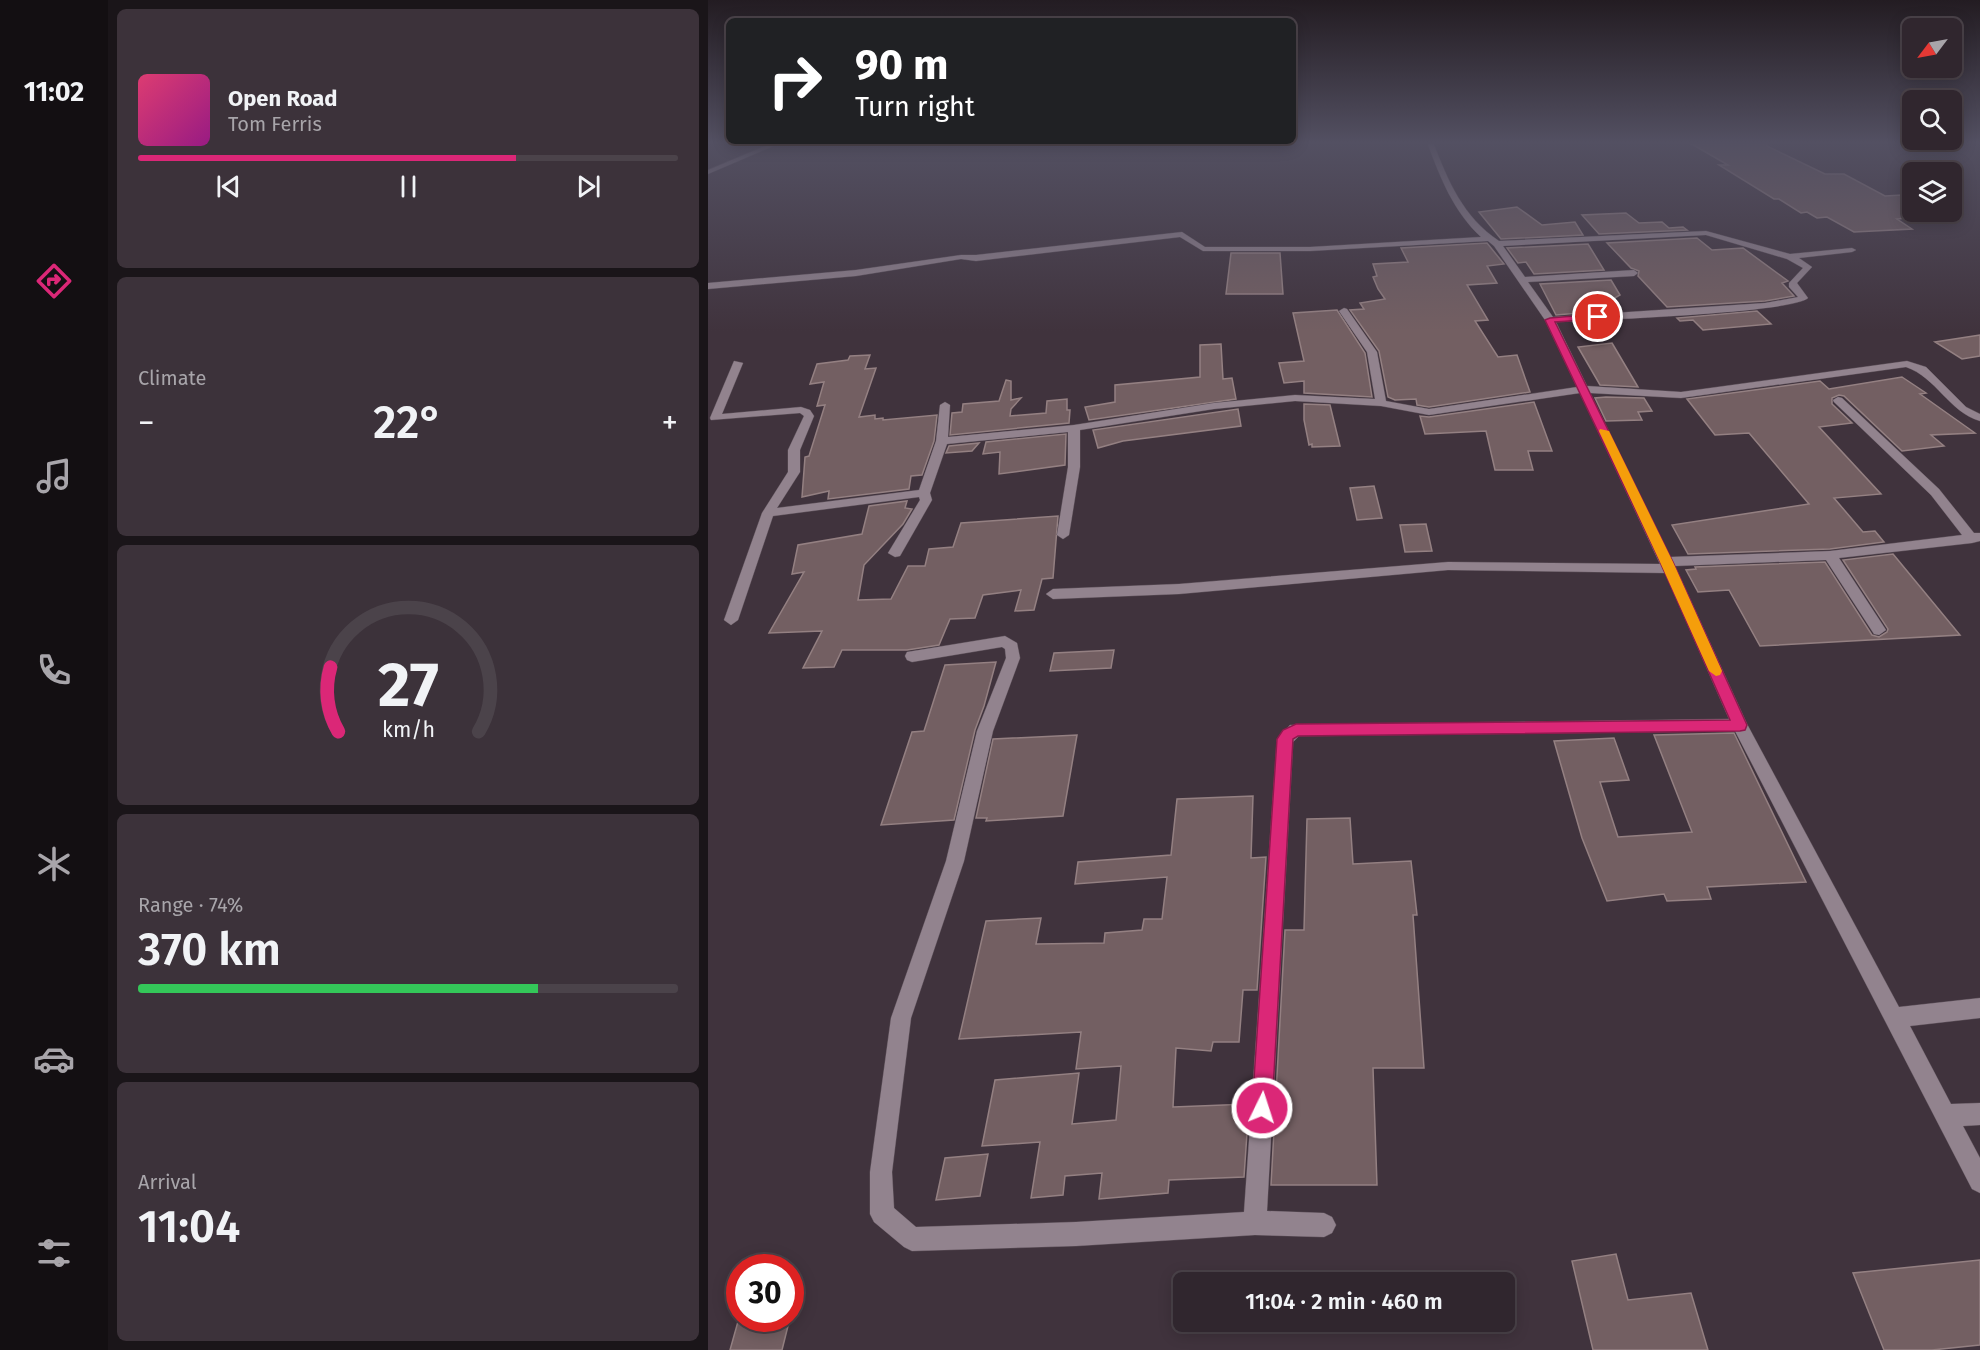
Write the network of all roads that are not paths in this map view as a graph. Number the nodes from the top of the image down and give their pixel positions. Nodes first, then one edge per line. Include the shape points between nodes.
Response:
1 (1456, 205) edge
2 (1492, 241) junction
3 (1851, 250) dead end
4 (1790, 257) junction
5 (1634, 273) dead end
6 (1522, 280) junction
7 (708, 286) edge
8 (1344, 311) dead end
9 (1550, 320) junction
10 (738, 363) dead end
11 (1583, 389) junction
12 (1838, 400) dead end
13 (1381, 403) junction
14 (945, 405) dead end
15 (1980, 418) edge
16 (1074, 428) junction
17 (942, 441) junction
18 (924, 493) junction
19 (768, 513) junction
20 (1063, 535) dead end
21 (1976, 538) edge
22 (895, 553) dead end
23 (1830, 555) junction
24 (1668, 565) junction
25 (1053, 594) dead end
26 (731, 620) dead end
27 (1879, 630) dead end
28 (912, 656) dead end
29 (1740, 725) junction
30 (1980, 1008) edge
31 (1893, 1018) junction
32 (1980, 1114) edge
33 (1944, 1115) junction
34 (1980, 1181) edge
35 (1255, 1223) junction
36 (1324, 1225) dead end

1 - 2 street
2 - 4 street via 1706,233
2 - 6 street
2 - 7 street via 1203,249 1182,234 961,257 856,273
3 - 4 street
4 - 9 street via 1808,267 1793,283 1804,298 1795,301
5 - 6 street
6 - 9 street
8 - 13 street via 1372,352
9 - 11 street
10 - 19 street via 715,418 801,410 809,416 794,450 794,472
11 - 13 street via 1430,412
11 - 15 street via 1681,395 1907,364 1922,369 1962,409
11 - 24 street
12 - 21 street via 1935,492
13 - 16 street via 1295,398
14 - 17 street
16 - 17 street
16 - 20 street via 1074,467
17 - 18 street
18 - 19 street
18 - 22 street via 926,500
19 - 26 street
21 - 23 street
23 - 24 street
23 - 27 street
24 - 25 street via 1448,566 1179,589
24 - 29 street
28 - 35 street via 1005,641 1012,647 1013,658 985,731 954,861 901,1018 881,1172 882,1214 912,1239
29 - 31 street
29 - 35 street via 1296,730 1288,735
30 - 31 street
31 - 33 street
32 - 33 street
33 - 34 street
35 - 36 street

